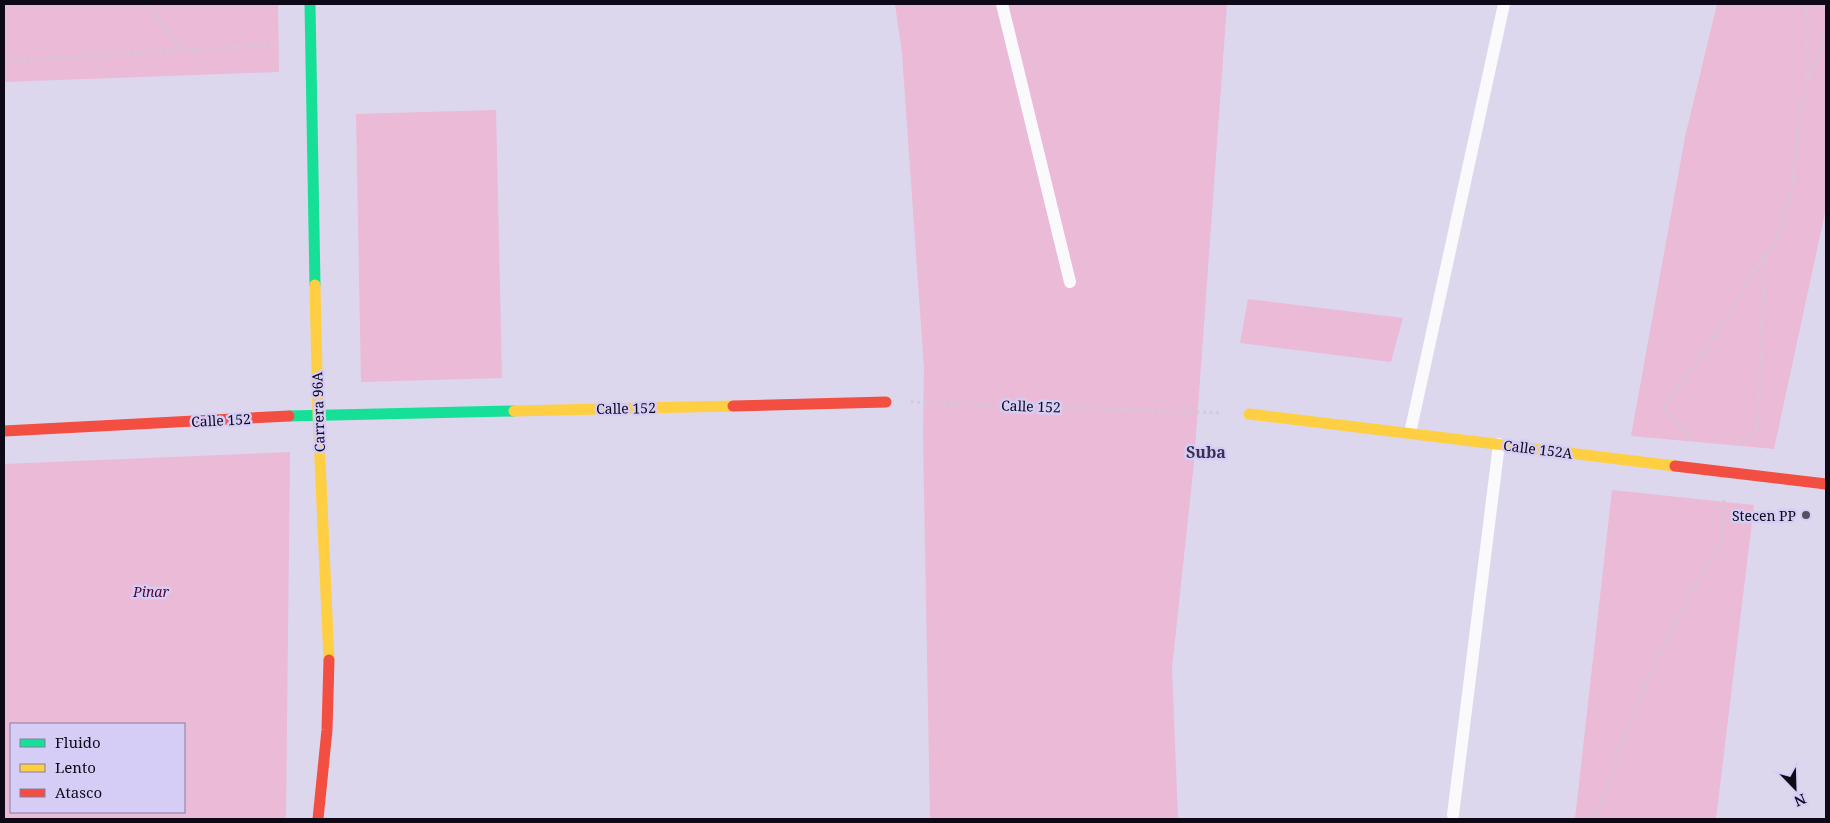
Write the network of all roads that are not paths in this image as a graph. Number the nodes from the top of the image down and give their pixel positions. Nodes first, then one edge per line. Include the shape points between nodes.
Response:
1 (310, 4) edge
2 (1002, 4) edge
3 (1504, 4) edge
4 (1070, 282) dead end
5 (886, 402) road end
6 (1249, 414) road end
7 (318, 415) junction
8 (4, 431) edge
9 (1410, 433) junction
10 (1499, 444) junction
11 (1826, 484) edge
12 (1453, 815) dead end
13 (318, 819) edge

1 - 7 street, Carrera 96A
2 - 4 lane
3 - 9 lane
5 - 7 street, Calle 152
6 - 9 street, Calle 152A
7 - 8 street, Calle 152
7 - 13 street, Carrera 96A via 329,684
9 - 10 street, Calle 152A
10 - 11 street, Calle 152A
10 - 12 lane

